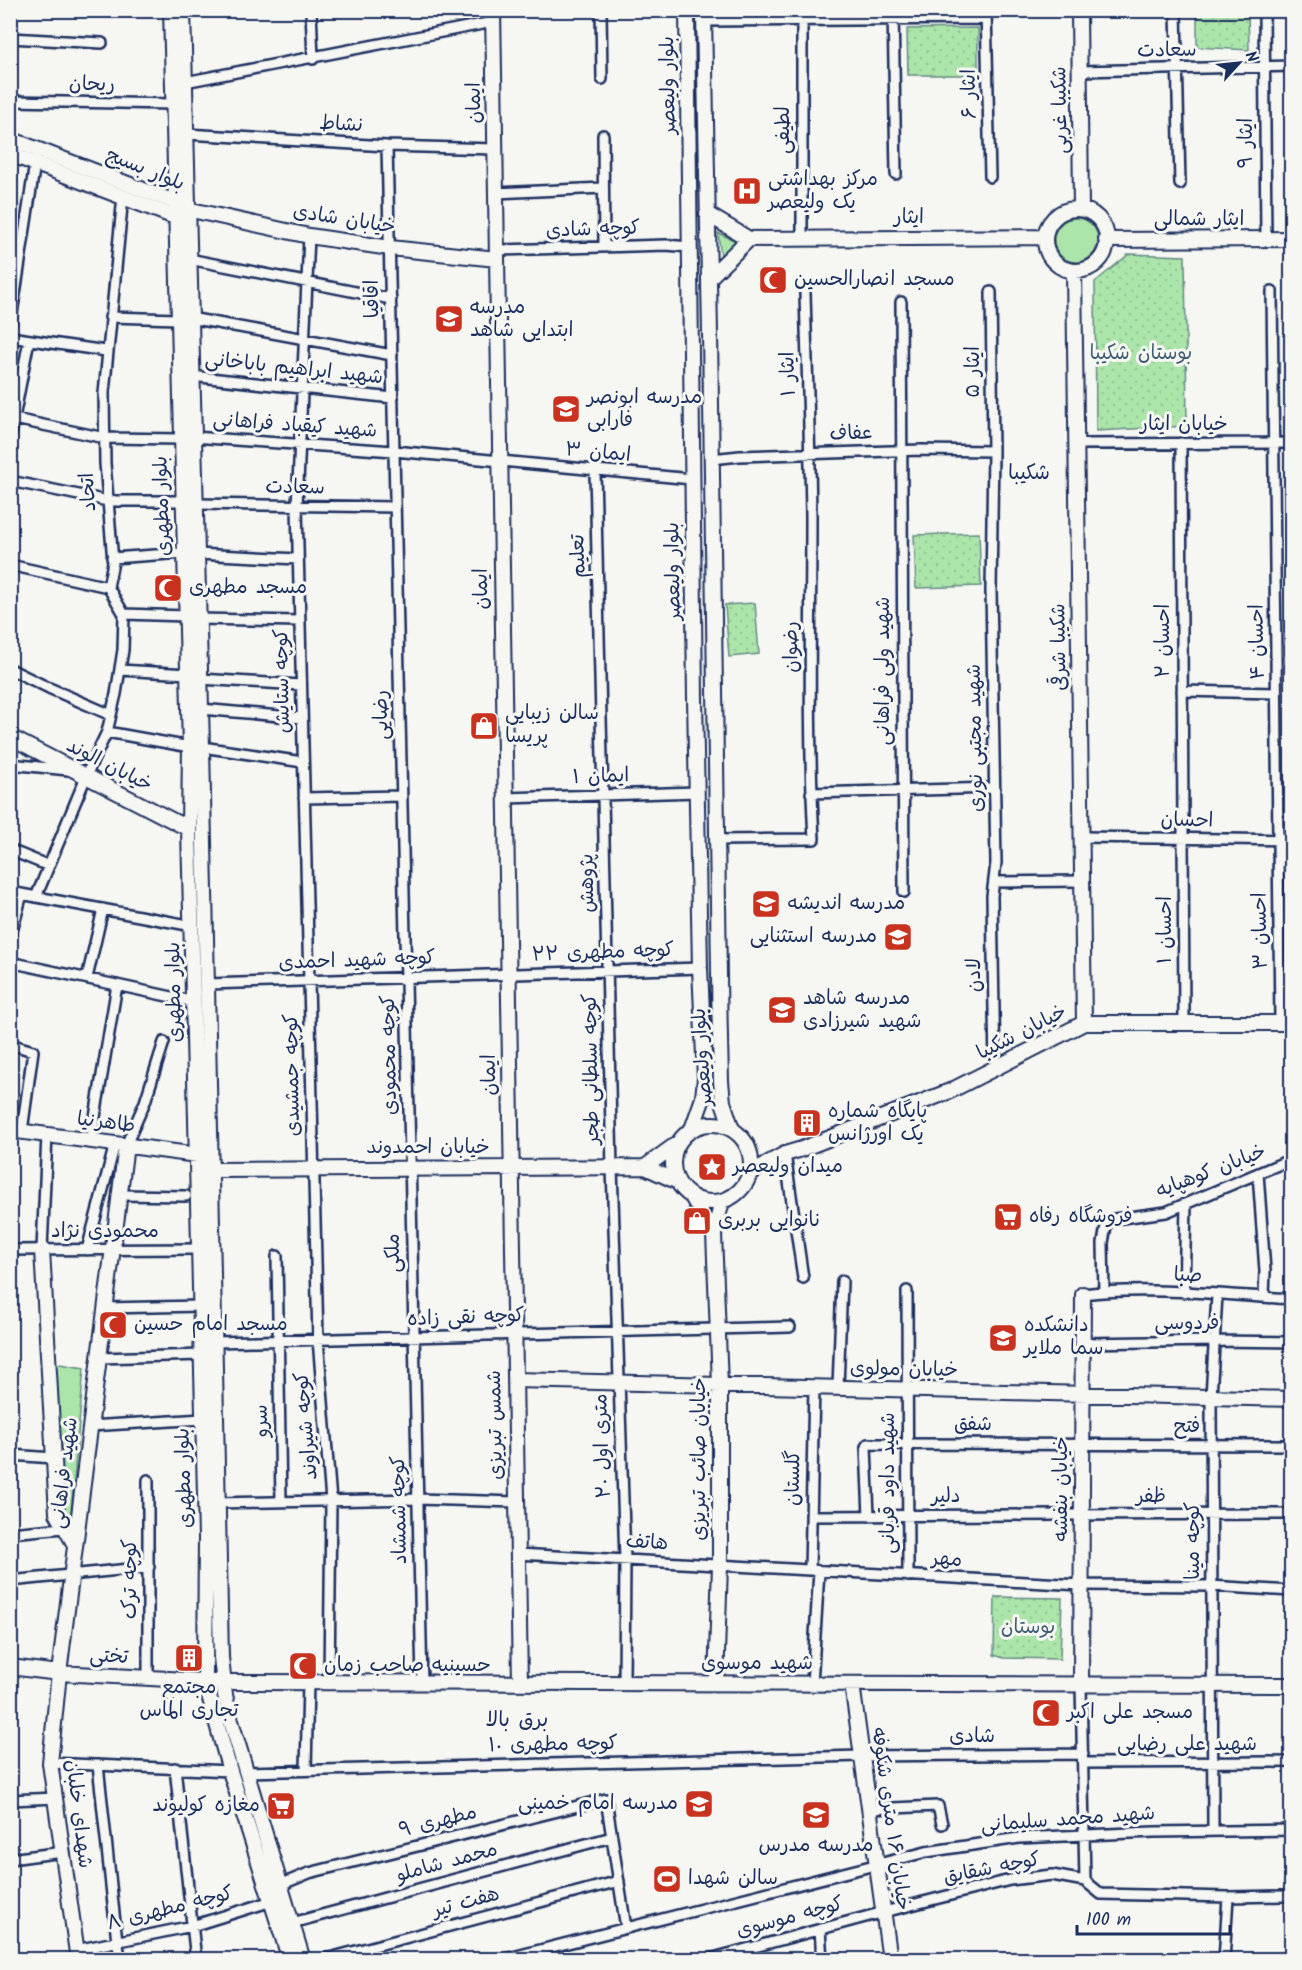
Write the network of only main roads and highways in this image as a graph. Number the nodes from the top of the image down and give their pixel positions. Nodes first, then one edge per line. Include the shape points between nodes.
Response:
1 (171, 10) edge
2 (183, 10) edge
3 (687, 10) edge
4 (1079, 10) edge
5 (493, 16) edge
6 (704, 16) edge
7 (10, 139) edge
8 (10, 153) edge
9 (181, 205) junction
10 (1081, 209) junction
11 (708, 214) junction
12 (175, 217) junction
13 (1045, 237) junction
14 (749, 239) junction
15 (1292, 239) edge
16 (1106, 240) junction
17 (497, 255) junction
18 (1074, 271) junction
19 (709, 278) junction
20 (184, 318) junction
21 (187, 438) junction
22 (711, 459) junction
23 (692, 478) junction
24 (194, 676) junction
25 (10, 737) edge
26 (196, 747) junction
27 (189, 829) junction
28 (1286, 1022) edge
29 (1084, 1023) junction
30 (692, 1129) junction
31 (732, 1129) junction
32 (16, 1130) edge
33 (678, 1143) junction
34 (120, 1145) junction
35 (750, 1153) junction
36 (785, 1154) junction
37 (197, 1155) junction
38 (511, 1167) junction
39 (645, 1167) junction
40 (212, 1170) junction
41 (750, 1173) junction
42 (678, 1182) junction
43 (692, 1197) junction
44 (722, 1201) junction
45 (714, 1234) junction
46 (42, 1250) road end
47 (1083, 1294) road end
48 (515, 1380) junction
49 (720, 1385) junction
50 (1083, 1394) junction
51 (1292, 1399) edge
52 (75, 1545) junction
53 (10, 1667) edge
54 (58, 1673) junction
55 (205, 1681) junction
56 (223, 1682) junction
57 (520, 1683) junction
58 (716, 1683) junction
59 (852, 1684) junction
60 (1081, 1684) junction
61 (1292, 1685) edge
62 (77, 1954) edge
63 (290, 1959) edge
64 (303, 1959) edge
65 (890, 1959) edge

1 - 9 main road, بلوار مطهری
2 - 9 main road, بلوار مطهری via 186,134
3 - 23 main road, بلوار ولیعصر
4 - 10 main road, شکیبا غربی
5 - 17 main road, ایمان
6 - 11 main road, بلوار ولیعصر
7 - 9 main road, بلوار بسیج
8 - 12 main road, بلوار بسیج
9 - 12 main road, بلوار بسیج
9 - 17 main road, خیابان شادی via 309,236 390,248
9 - 20 main road, بلوار مطهری via 189,260
10 - 13 main road via 1057,215
10 - 16 main road via 1097,217
11 - 14 main road
11 - 19 main road, بلوار ولیعصر
12 - 20 main road, بلوار مطهری
13 - 14 main road, ایثار
13 - 18 main road via 1049,256 1056,264
14 - 19 main road
15 - 16 main road, ایثار شمالی
16 - 18 main road via 1105,250 1093,266
17 - 38 main road, ایمان
18 - 29 main road, شکیبا شرقی
19 - 22 main road, بلوار ولیعصر
20 - 21 main road, بلوار مطهری
20 - 21 main road, بلوار مطهری via 191,376
21 - 24 main road, بلوار مطهری
22 - 23 main road
22 - 31 main road, بلوار ولیعصر via 721,1081
23 - 30 main road, بلوار ولیعصر via 705,1078 703,1098
24 - 26 main road, بلوار مطهری
24 - 26 main road, بلوار مطهری via 201,710
25 - 27 main road, خیابان الوند
26 - 27 main road, بلوار مطهری
26 - 40 main road, بلوار مطهری
27 - 37 main road, بلوار مطهری
28 - 29 main road, خیابان شکیبا
29 - 36 main road, خیابان شکیبا via 950,1091
30 - 31 main road via 712,1123
30 - 33 main road
31 - 35 main road
32 - 34 main road, طاهرنیا
33 - 39 main road
33 - 42 main road via 673,1162
34 - 37 main road, طاهرنیا
34 - 52 main road, شهید فراهانی via 120,1195
35 - 36 main road
35 - 41 main road
36 - 41 main road
37 - 40 main road
37 - 55 main road, بلوار مطهری via 206,1537
38 - 39 main road, خیابان احمدوند
38 - 40 main road, خیابان احمدوند
38 - 48 main road, شمس تبریزی
39 - 42 main road
40 - 56 main road, بلوار مطهری
41 - 44 main road via 740,1191
42 - 43 main road
43 - 44 main road via 712,1203
43 - 45 main road
44 - 45 main road
45 - 49 main road, خیابان صائب تبریزی
46 - 52 main road, شهید فراهانی via 57,1513
47 - 50 main road, خیابان بنفشه
48 - 49 main road, خیابان مولوی
48 - 57 main road, شمس تبریزی
49 - 50 main road, خیابان مولوی
49 - 58 main road, خیابان صائب تبریزی
50 - 51 main road, خیابان مولوی
50 - 60 main road, خیابان بنفشه
52 - 54 main road, شهدای خلبان
53 - 54 main road, تختی
54 - 55 main road, تختی
54 - 62 main road, شهدای خلبان via 50,1763
55 - 56 main road, تختی
55 - 63 main road, بلوار مطهری
56 - 57 main road, شهید موسوی
56 - 64 main road, بلوار مطهری via 245,1772
57 - 58 main road, شهید موسوی
58 - 59 main road, شهید موسوی
59 - 60 main road, شهید موسوی
59 - 65 main road, خیابان ۱۶ متری شکوفه
60 - 61 main road, شهید موسوی

